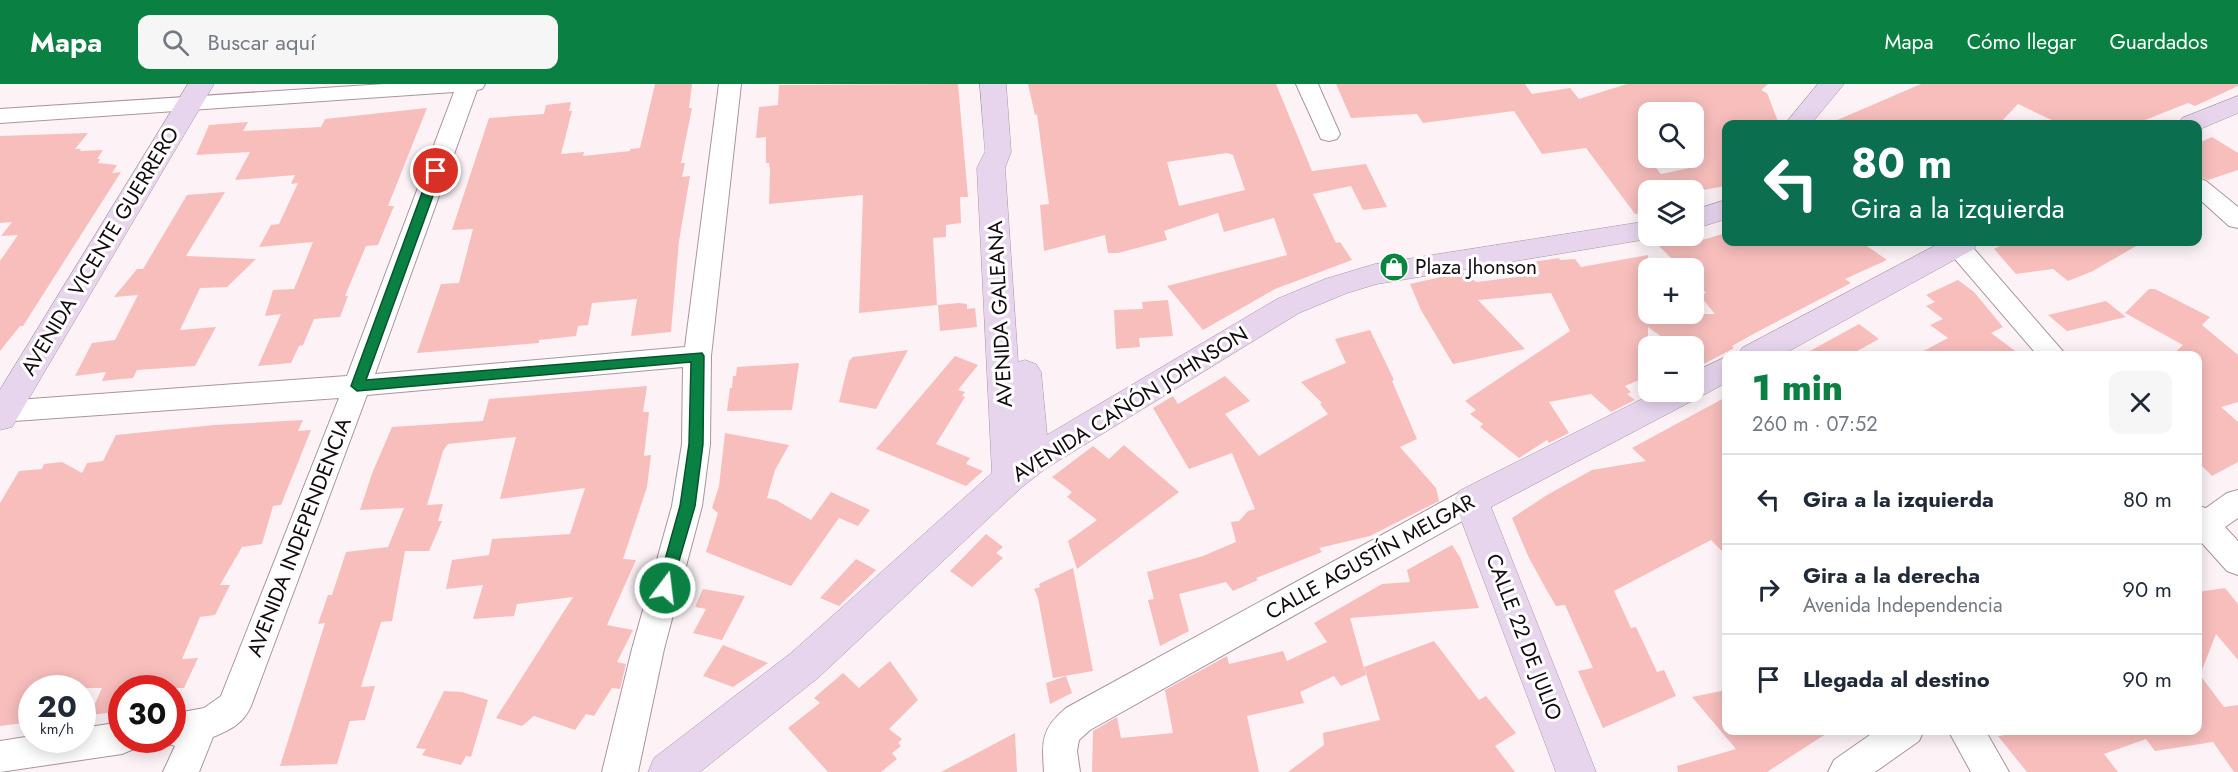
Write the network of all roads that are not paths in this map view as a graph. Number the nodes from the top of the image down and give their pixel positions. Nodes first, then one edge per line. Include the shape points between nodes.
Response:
1 (467, 84) edge
2 (474, 84) edge
3 (730, 84) edge
4 (993, 84) edge
5 (1307, 84) edge
6 (1828, 85) edge
7 (194, 94) edge
8 (2238, 104) edge
9 (0, 116) edge
10 (1801, 120) edge
11 (2200, 120) edge
12 (1329, 134) dead end
13 (2202, 189) edge
14 (1722, 210) edge
15 (1704, 217) edge
16 (2238, 220) edge
17 (1638, 232) edge
18 (1955, 246) edge
19 (1962, 246) edge
20 (1762, 351) edge
21 (2050, 351) edge
22 (697, 356) junction
23 (1722, 371) edge
24 (1704, 381) edge
25 (357, 386) junction
26 (1664, 402) edge
27 (1, 414) edge
28 (1021, 469) junction
29 (1471, 501) junction
30 (2238, 502) edge
31 (2202, 523) edge
32 (2202, 526) edge
33 (2238, 562) edge
34 (199, 724) edge
35 (1900, 735) edge
36 (1968, 735) edge
37 (108, 740) edge
38 (0, 757) edge
39 (181, 772) edge
40 (620, 772) edge
41 (668, 772) edge
42 (1062, 772) edge
43 (1576, 772) edge
44 (1846, 772) edge
45 (1991, 772) edge

1 - 2 street
1 - 7 street
1 - 25 street, AVENIDA INDEPENDENCIA
3 - 22 street
4 - 28 street, AVENIDA GALEANA via 998,152 991,168
5 - 12 street
6 - 10 street
7 - 9 street
7 - 27 street, AVENIDA VICENTE GUERRERO
8 - 11 street
13 - 16 street
14 - 15 street
17 - 28 street, AVENIDA CAÑÓN JOHNSON via 1375,274 1336,286 1288,306
18 - 20 street
19 - 21 street
22 - 25 street
22 - 40 street via 696,444 687,506
23 - 24 street
25 - 27 street
25 - 34 street, AVENIDA INDEPENDENCIA via 234,706
26 - 29 street, CALLE AGUSTÍN MELGAR
28 - 41 street, AVENIDA CAÑÓN JOHNSON via 805,665
29 - 42 street, CALLE AGUSTÍN MELGAR via 1078,718 1063,732
29 - 43 street, CALLE 22 DE JULIO
30 - 31 street
32 - 33 street
34 - 39 street, AVENIDA INDEPENDENCIA
35 - 44 street
36 - 45 street
37 - 38 street

